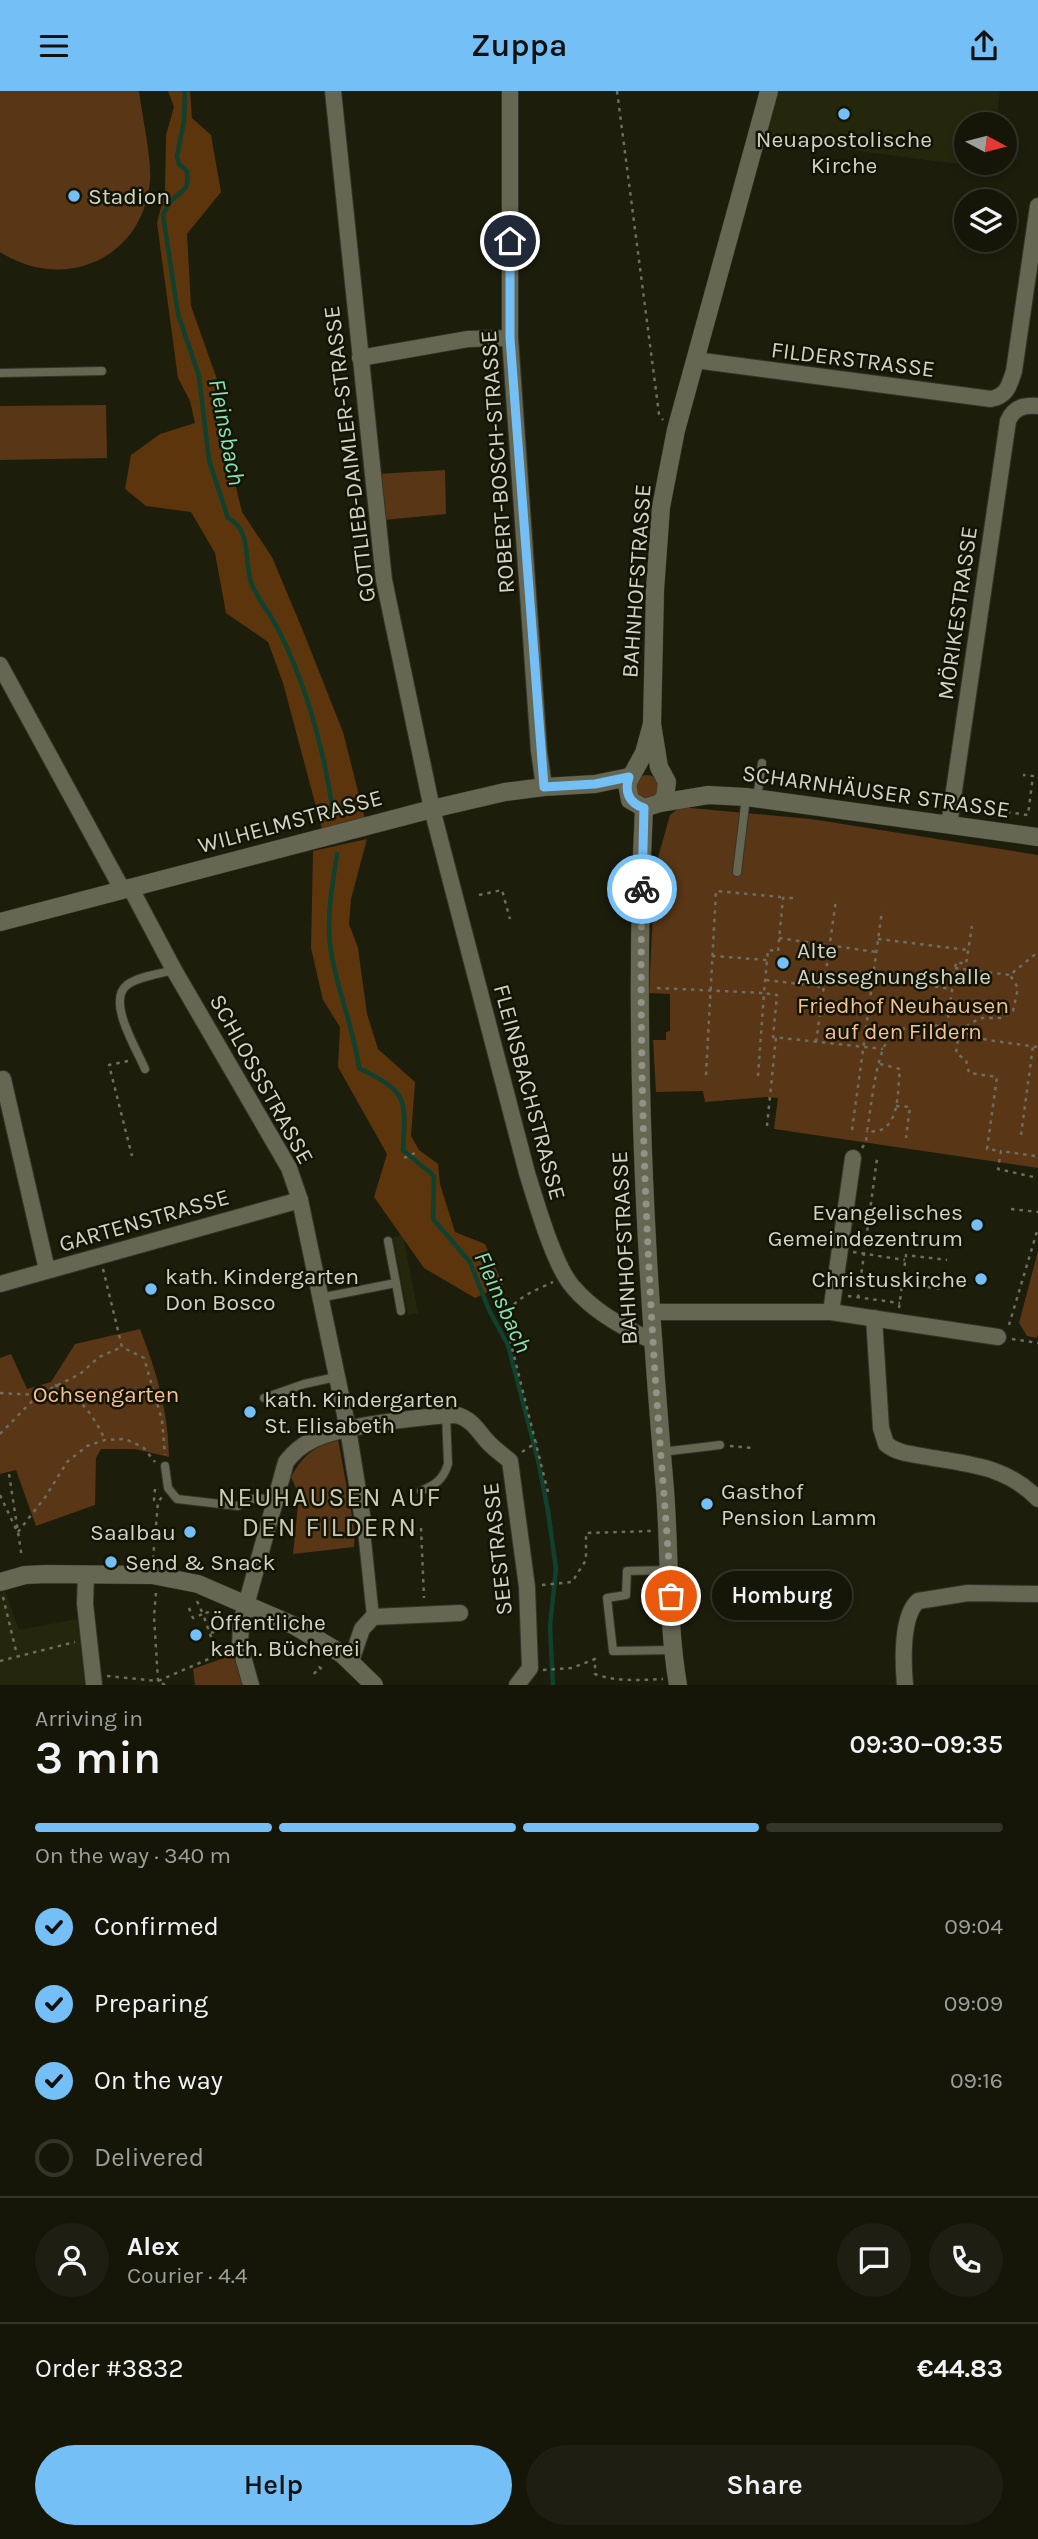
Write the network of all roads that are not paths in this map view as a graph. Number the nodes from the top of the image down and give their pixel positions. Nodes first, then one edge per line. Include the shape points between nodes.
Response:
1 (332, 91) edge
2 (510, 91) edge
3 (769, 91) edge
4 (1038, 206) edge
5 (1032, 283) edge
6 (510, 338) junction
7 (359, 358) junction
8 (695, 360) junction
9 (102, 371) dead end
10 (0, 373) edge
11 (1038, 406) edge
12 (0, 665) edge
13 (6, 692) edge
14 (652, 725) junction
15 (762, 763) dead end
16 (662, 773) junction
17 (630, 781) junction
18 (544, 787) junction
19 (708, 795) junction
20 (751, 798) junction
21 (652, 806) junction
22 (432, 809) junction
23 (949, 825) junction
24 (1038, 837) edge
25 (737, 872) dead end
26 (126, 888) junction
27 (0, 922) edge
28 (174, 970) junction
29 (145, 1069) dead end
30 (3, 1079) dead end
31 (853, 1158) dead end
32 (300, 1200) junction
33 (388, 1241) dead end
34 (47, 1271) junction
35 (396, 1283) junction
36 (0, 1284) edge
37 (319, 1298) junction
38 (401, 1311) dead end
39 (652, 1312) junction
40 (831, 1313) junction
41 (874, 1318) junction
42 (1001, 1337) road end
43 (653, 1341) junction
44 (336, 1377) junction
45 (264, 1398) dead end
46 (446, 1415) junction
47 (348, 1429) junction
48 (720, 1445) road end
49 (662, 1452) junction
50 (165, 1466) road end
51 (421, 1491) dead end
52 (276, 1498) junction
53 (1038, 1499) edge
54 (363, 1521) joint
55 (669, 1570) junction
56 (86, 1574) junction
57 (1, 1588) edge
58 (1038, 1594) edge
59 (245, 1603) junction
60 (460, 1613) dead end
61 (373, 1617) junction
62 (674, 1650) junction
63 (351, 1661) junction
64 (677, 1682) edge
65 (94, 1685) edge
66 (251, 1685) edge
67 (374, 1685) edge
68 (517, 1685) edge
69 (905, 1685) edge

1 - 7 street, GOTTLIEB-DAIMLER-STRASSE
2 - 6 street, ROBERT-BOSCH-STRASSE
3 - 8 street, BAHNHOFSTRASSE
4 - 5 street
5 - 8 street, FILDERSTRASSE via 1014,371 1004,394 990,399
6 - 7 street via 468,339
6 - 18 street, ROBERT-BOSCH-STRASSE
7 - 22 street, GOTTLIEB-DAIMLER-STRASSE via 384,580
8 - 14 street, BAHNHOFSTRASSE via 661,507
9 - 10 lane
11 - 23 street, MÖRIKESTRASSE via 1021,407 1007,421
12 - 13 street, SCHLOSSSTRASSE
13 - 26 street, SCHLOSSSTRASSE
14 - 16 street, BAHNHOFSTRASSE
14 - 17 street, BAHNHOFSTRASSE via 645,753
15 - 20 lane
16 - 17 street via 647,766
16 - 19 street, SCHARNHÄUSER STRASSE
16 - 21 street, BAHNHOFSTRASSE via 668,789
17 - 18 street, WILHELMSTRASSE
17 - 21 street via 637,805
18 - 22 street, WILHELMSTRASSE
19 - 20 street, SCHARNHÄUSER STRASSE
19 - 21 street, SCHARNHÄUSER STRASSE
20 - 23 street, SCHARNHÄUSER STRASSE
20 - 25 lane
21 - 39 street, BAHNHOFSTRASSE via 640,988
22 - 26 street, WILHELMSTRASSE
22 - 43 street, FLEINSBACHSTRASSE via 541,1218 572,1287 607,1318
23 - 24 street, SCHARNHÄUSER STRASSE
26 - 27 street, WILHELMSTRASSE
26 - 28 street, SCHLOSSSTRASSE
28 - 29 lane via 133,981 119,999 120,1013
28 - 32 street, SCHLOSSSTRASSE via 289,1168
30 - 34 street
31 - 40 street
32 - 34 street, GARTENSTRASSE
32 - 37 street, SCHLOSSSTRASSE
33 - 35 lane
34 - 36 street, GARTENSTRASSE
35 - 37 lane
35 - 38 lane
37 - 44 street, SCHLOSSSTRASSE
39 - 40 street
39 - 43 street, BAHNHOFSTRASSE
40 - 41 street
41 - 42 street
41 - 53 street via 881,1429 886,1444 902,1453 989,1468 1024,1484
43 - 49 street, BAHNHOFSTRASSE
44 - 45 lane
44 - 47 street, SCHLOSSSTRASSE
46 - 47 street
46 - 51 lane via 446,1472 436,1484
46 - 68 street, SEESTRASSE via 468,1418 510,1461 527,1587 530,1668
47 - 52 street via 312,1439 293,1453
47 - 54 street, SCHLOSSSTRASSE
48 - 49 lane
49 - 55 street, BAHNHOFSTRASSE
50 - 52 lane via 168,1488 177,1499 238,1506 251,1499
52 - 59 street
54 - 61 street
55 - 62 street, BAHNHOFSTRASSE
55 - 62 lane via 627,1571 626,1595 607,1598 613,1651
56 - 57 street via 25,1575
56 - 59 street via 198,1584
56 - 65 street
58 - 69 street via 968,1593 918,1601 909,1614
59 - 63 street via 295,1626
59 - 66 street via 240,1647
60 - 61 street
61 - 63 street via 362,1629
62 - 64 street, BAHNHOFSTRASSE
63 - 67 street

